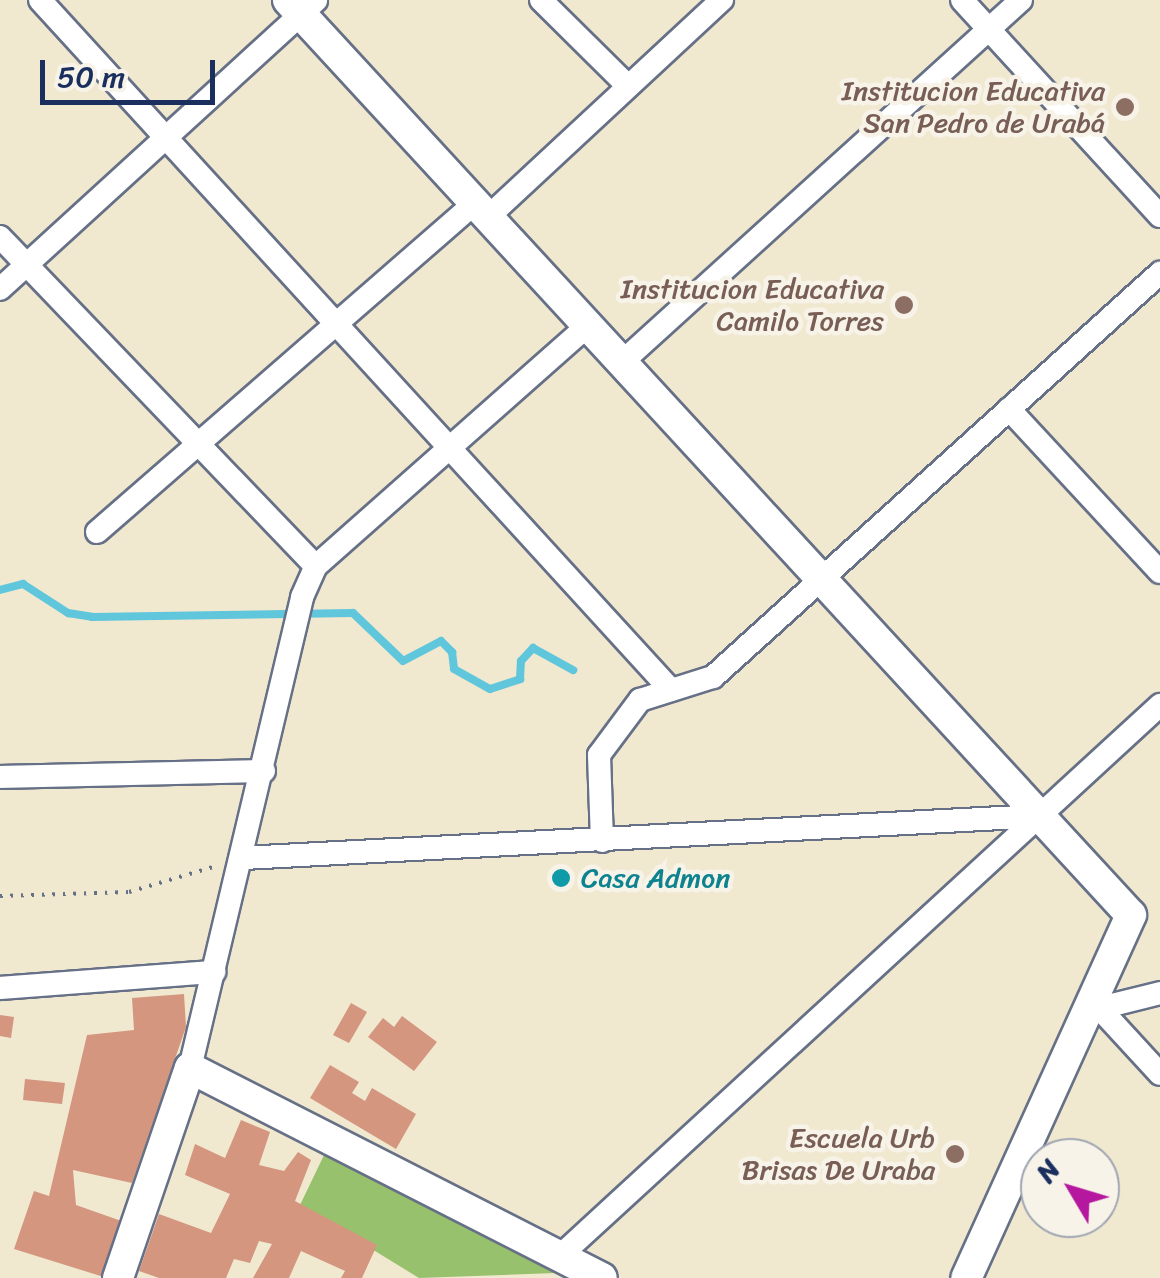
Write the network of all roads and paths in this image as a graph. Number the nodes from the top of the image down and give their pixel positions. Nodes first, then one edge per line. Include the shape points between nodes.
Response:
1 (40, 0) edge
2 (541, 0) edge
3 (722, 0) edge
4 (962, 0) edge
5 (1021, 0) edge
6 (302, 4) edge
7 (989, 29) junction
8 (627, 85) junction
9 (166, 138) junction
10 (481, 210) junction
11 (1160, 216) edge
12 (0, 236) edge
13 (26, 265) junction
14 (1160, 273) edge
15 (0, 289) edge
16 (336, 324) junction
17 (588, 325) junction
18 (621, 364) junction
19 (1010, 409) junction
20 (446, 444) junction
21 (196, 446) junction
22 (98, 532) dead end
23 (316, 566) junction
24 (1160, 572) edge
25 (820, 580) junction
26 (671, 690) junction
27 (1160, 705) edge
28 (264, 771) junction
29 (0, 778) edge
30 (1040, 816) junction
31 (602, 842) junction
32 (243, 858) junction
33 (0, 896) edge
34 (214, 972) junction
35 (0, 988) edge
36 (1160, 993) edge
37 (1096, 1011) junction
38 (190, 1068) junction
39 (1160, 1074) edge
40 (560, 1256) junction
41 (118, 1278) edge
42 (602, 1278) edge
43 (966, 1278) edge

1 - 9 street
2 - 8 street
3 - 8 street
4 - 7 street
5 - 7 street
6 - 9 street
6 - 10 street
7 - 11 street
7 - 18 street
8 - 10 street
9 - 13 street
9 - 16 street
10 - 16 street
10 - 17 street
12 - 13 street
13 - 15 street
13 - 21 street
14 - 19 street
16 - 20 street
16 - 21 street
17 - 18 street
17 - 20 street
18 - 25 street
19 - 24 street
19 - 25 street
20 - 23 street
20 - 26 street
21 - 22 street
21 - 23 street
23 - 28 street via 302,597
25 - 26 street via 712,677
25 - 30 street
26 - 31 street via 640,700 599,755
27 - 30 street
28 - 29 street
28 - 32 street
30 - 31 street
30 - 37 street via 1131,915
30 - 40 street
31 - 32 street
32 - 33 path via 129,892
32 - 34 street
34 - 35 street
34 - 38 street
36 - 37 street
37 - 39 street
37 - 43 street
38 - 40 street
38 - 41 street
40 - 42 street

